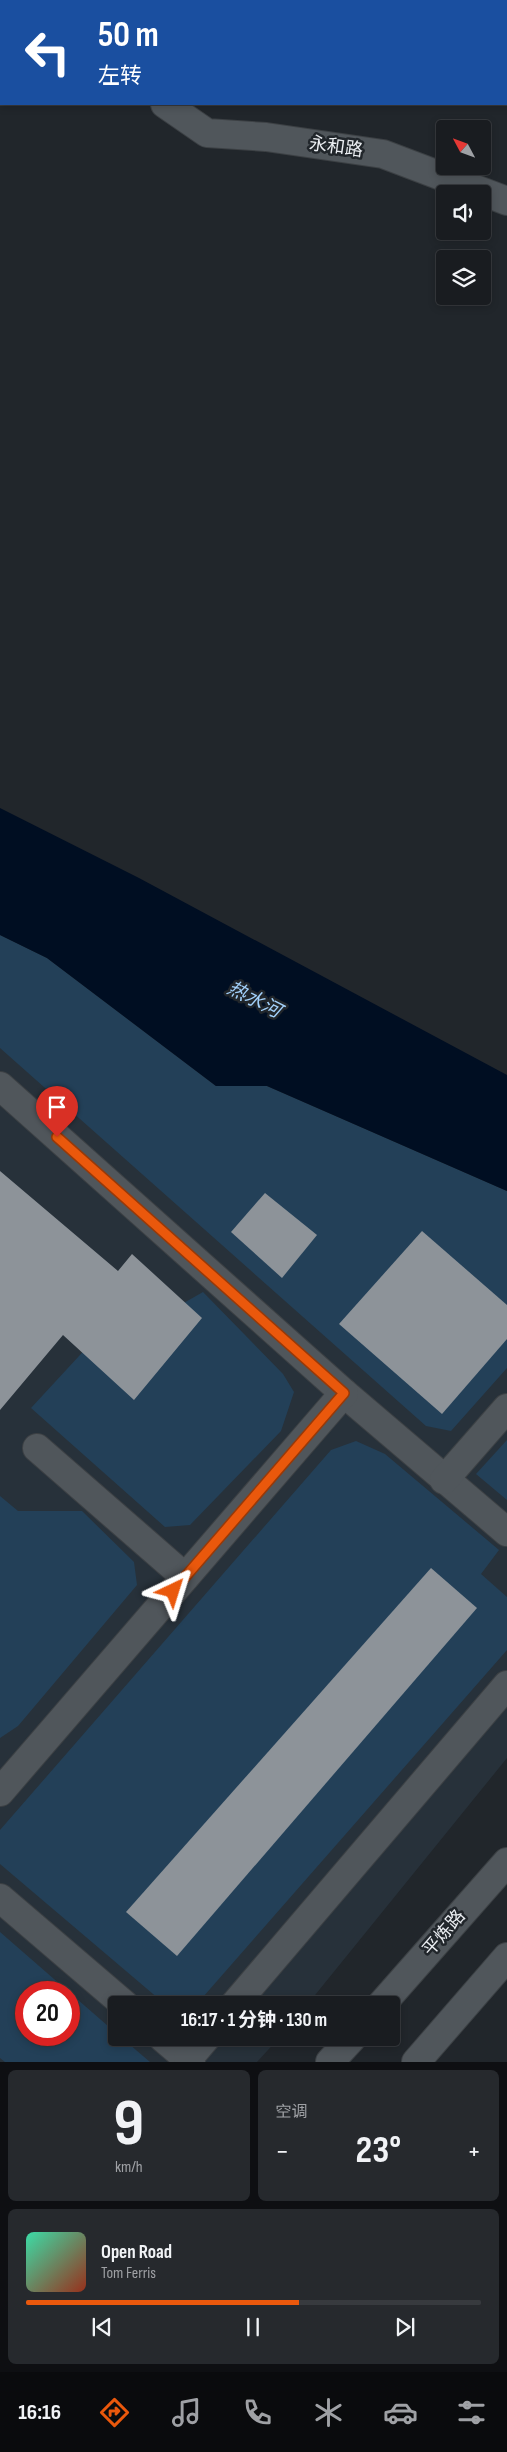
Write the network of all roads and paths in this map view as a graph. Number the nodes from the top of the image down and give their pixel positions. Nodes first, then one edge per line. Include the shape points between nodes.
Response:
1 (166, 105) edge
2 (507, 201) edge
3 (0, 1086) edge
4 (344, 1393) junction
5 (507, 1408) edge
6 (37, 1448) dead end
7 (444, 1480) junction
8 (507, 1532) edge
9 (185, 1577) junction
10 (507, 1685) edge
11 (5, 1778) edge
12 (507, 1862) edge
13 (0, 1898) edge
14 (507, 1957) edge
15 (114, 1996) edge
16 (242, 1996) edge
17 (389, 1996) edge
18 (173, 2046) edge
19 (200, 2046) edge
20 (345, 2046) edge
21 (190, 2060) edge
22 (330, 2062) edge
23 (416, 2062) edge

1 - 2 street, 永和路 via 207,133 383,154
3 - 4 street
4 - 7 street
4 - 9 street
5 - 7 street
6 - 9 street
7 - 8 street
9 - 11 street
10 - 16 street
12 - 17 street, 平炼路
13 - 15 street
14 - 23 street
18 - 21 street
19 - 21 street
20 - 22 street

